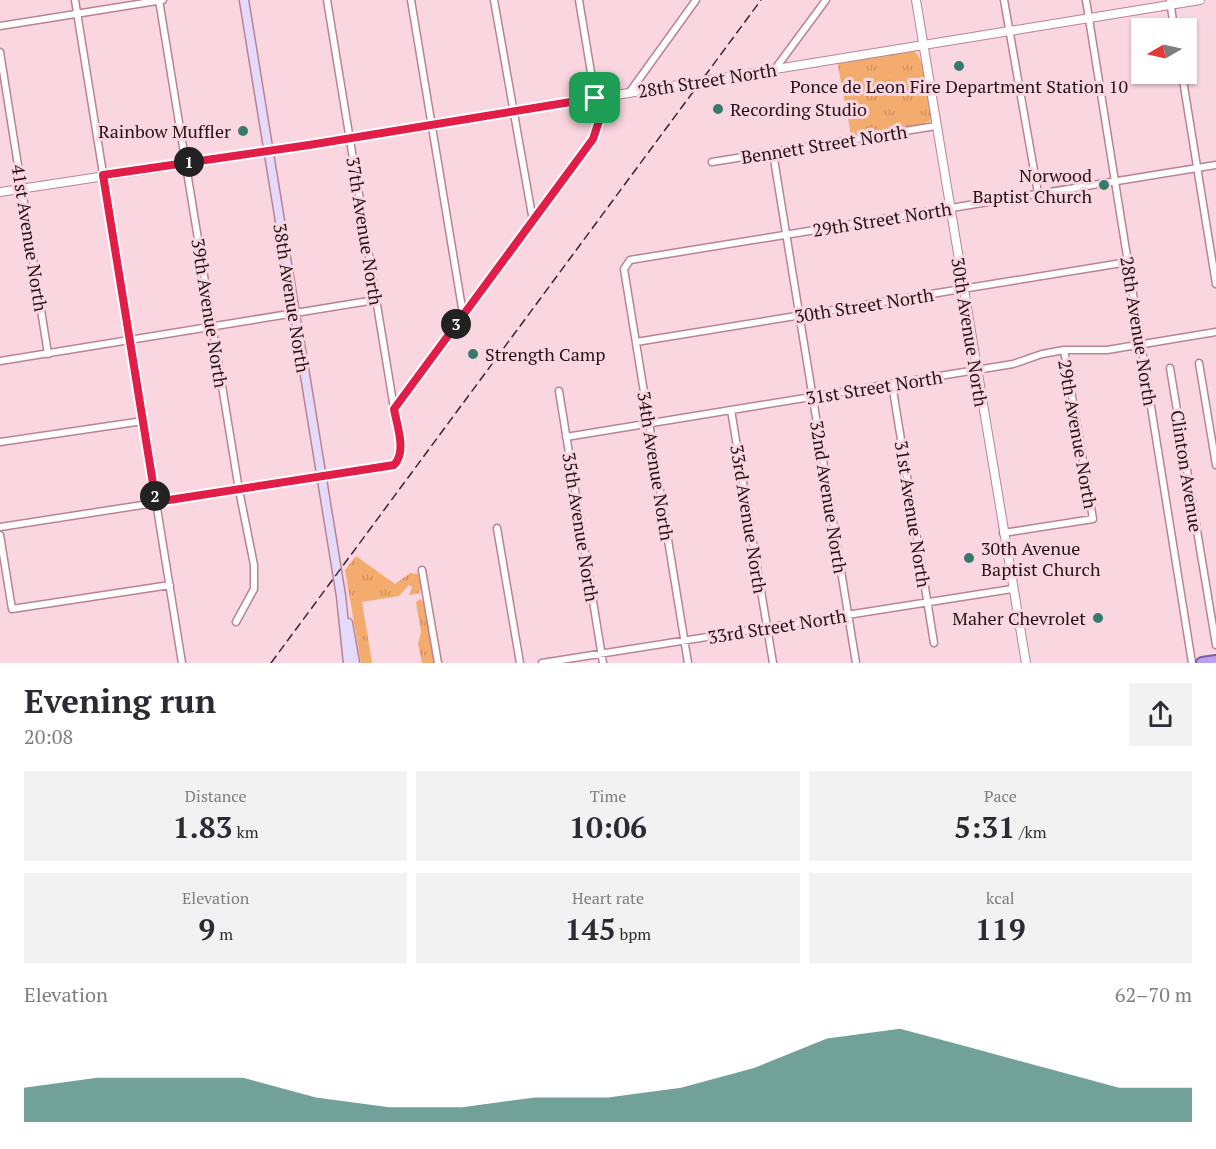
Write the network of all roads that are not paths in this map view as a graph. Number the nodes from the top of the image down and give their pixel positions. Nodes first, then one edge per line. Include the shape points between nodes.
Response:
1 (75, 0) edge
2 (160, 0) edge
3 (244, 0) edge
4 (327, 0) edge
5 (411, 0) edge
6 (494, 0) edge
7 (579, 0) edge
8 (696, 0) edge
9 (826, 0) edge
10 (916, 0) edge
11 (1004, 0) edge
12 (1086, 0) edge
13 (1200, 0) edge
14 (1170, 2) edge
15 (77, 14) junction
16 (1089, 18) junction
17 (1172, 18) edge
18 (0, 26) edge
19 (1009, 31) junction
20 (923, 45) junction
21 (0, 52) edge
22 (775, 69) junction
23 (1184, 84) edge
24 (629, 93) junction
25 (595, 98) junction
26 (512, 112) junction
27 (432, 125) junction
28 (936, 126) junction
29 (350, 138) junction
30 (268, 150) junction
31 (773, 153) junction
32 (186, 162) junction
33 (712, 162) dead end
34 (1216, 165) edge
35 (1197, 168) junction
36 (103, 175) junction
37 (1115, 181) junction
38 (22, 188) junction
39 (0, 192) edge
40 (1038, 193) junction
41 (950, 208) junction
42 (533, 221) junction
43 (786, 235) junction
44 (1128, 262) junction
45 (624, 268) joint
46 (1216, 284) edge
47 (963, 288) junction
48 (375, 300) junction
49 (295, 314) junction
50 (463, 314) junction
51 (799, 316) junction
52 (213, 327) junction
53 (1216, 333) edge
54 (129, 341) junction
55 (636, 342) junction
56 (1142, 344) junction
57 (1064, 350) junction
58 (48, 354) junction
59 (0, 361) edge
60 (1199, 363) dead end
61 (1170, 368) dead end
62 (976, 370) junction
63 (892, 384) junction
64 (559, 390) dead end
65 (813, 397) junction
66 (394, 409) junction
67 (731, 410) junction
68 (143, 421) junction
69 (649, 424) junction
70 (566, 437) junction
71 (0, 442) edge
72 (1216, 465) edge
73 (321, 476) junction
74 (239, 490) junction
75 (156, 502) junction
76 (0, 527) edge
77 (497, 528) dead end
78 (1003, 533) junction
79 (0, 535) edge
80 (422, 570) dead end
81 (170, 585) junction
82 (1012, 589) junction
83 (341, 596) junction
84 (928, 602) junction
85 (848, 615) junction
86 (236, 622) dead end
87 (767, 628) junction
88 (684, 641) junction
89 (934, 643) dead end
90 (1216, 645) edge
91 (602, 654) junction
92 (1216, 661) edge
93 (182, 663) edge
94 (348, 663) edge
95 (356, 663) edge
96 (438, 663) edge
97 (520, 663) edge
98 (543, 663) edge
99 (603, 663) edge
100 (688, 663) edge
101 (773, 663) edge
102 (856, 663) edge
103 (1026, 663) edge
104 (1192, 663) edge
105 (1202, 663) edge

1 - 15 street
2 - 15 street
2 - 32 street, 39th Avenue North
3 - 30 main road, 38th Avenue North
4 - 29 street, 37th Avenue North
5 - 27 street
6 - 26 street
7 - 25 street
8 - 24 street
9 - 22 street
10 - 20 street, 30th Avenue North
11 - 19 street
12 - 16 street, 28th Avenue North
13 - 14 street, 28th Street North
14 - 16 street, 28th Street North
14 - 17 street
15 - 18 street
15 - 36 street
16 - 19 street, 28th Street North
16 - 37 street, 28th Avenue North
19 - 20 street, 28th Street North
19 - 40 street
20 - 22 street, 28th Street North
20 - 28 street, 30th Avenue North
21 - 38 street, 41st Avenue North
22 - 24 street, 28th Street North
23 - 35 street
24 - 25 street, 28th Street North
25 - 26 street, 28th Street North
25 - 42 street via 599,121 593,139
26 - 27 street, 28th Street North
26 - 42 street
27 - 29 street, 28th Street North
27 - 50 street
28 - 31 street, Bennett Street North
28 - 41 street, 30th Avenue North
29 - 30 street, 28th Street North
29 - 48 street, 37th Avenue North
30 - 32 street, 28th Street North
30 - 49 main road, 38th Avenue North
31 - 33 street, Bennett Street North
31 - 43 street, 32nd Avenue North
32 - 36 street, 28th Street North
32 - 52 street, 39th Avenue North
34 - 35 street, 29th Street North
35 - 37 street, 29th Street North
35 - 46 street
36 - 38 street, 28th Street North
36 - 54 street
37 - 40 street, 29th Street North
37 - 44 street, 28th Avenue North
38 - 39 street, 28th Street North
38 - 58 street, 41st Avenue North
40 - 41 street, 29th Street North
41 - 43 street, 29th Street North
41 - 47 street, 30th Avenue North
42 - 50 street
43 - 45 street, 29th Street North via 630,260
43 - 51 street, 32nd Avenue North
44 - 47 street, 30th Street North
44 - 56 street, 28th Avenue North
45 - 55 street, 34th Avenue North
47 - 51 street, 30th Street North
47 - 62 street, 30th Avenue North
48 - 49 street
48 - 66 street, 37th Avenue North
49 - 52 street
49 - 73 main road, 38th Avenue North
50 - 66 street
51 - 55 street, 30th Street North
51 - 65 street, 32nd Avenue North
52 - 54 street
52 - 74 street, 39th Avenue North
53 - 56 street, 31st Street North
54 - 58 street
54 - 68 street
55 - 69 street, 34th Avenue North
56 - 57 street, 31st Street North via 1107,350
56 - 104 street, 28th Avenue North
57 - 62 street, 31st Street North
57 - 78 street, 29th Avenue North via 1093,519
58 - 59 street
60 - 72 street
61 - 90 street, Clinton Avenue
62 - 63 street, 31st Street North
62 - 78 street, 30th Avenue North
63 - 65 street, 31st Street North
63 - 84 street, 31st Avenue North
64 - 70 street, 35th Avenue North
65 - 67 street, 31st Street North
65 - 85 street, 32nd Avenue North
66 - 73 street, 37th Avenue North via 401,451 394,465
67 - 69 street, 31st Street North
67 - 87 street, 33rd Avenue North
68 - 71 street
68 - 75 street
69 - 70 street, 31st Street North
69 - 88 street, 34th Avenue North
70 - 91 street, 35th Avenue North
73 - 74 street
73 - 83 main road, 38th Avenue North
74 - 75 street
74 - 86 street, 39th Avenue North via 254,565 254,589
75 - 76 street
75 - 81 street
77 - 97 street
78 - 82 street, 30th Avenue North
79 - 81 street via 12,609
80 - 96 street
81 - 93 street
82 - 84 street, 33rd Street North
82 - 103 street, 30th Avenue North
83 - 94 main road, 38th Avenue North
83 - 95 main road, 38th Avenue North
84 - 85 street, 33rd Street North
84 - 89 street, 31st Avenue North
85 - 87 street, 33rd Street North
85 - 102 street, 32nd Avenue North
87 - 88 street, 33rd Street North
87 - 101 street, 33rd Avenue North
88 - 91 street, 33rd Street North
88 - 100 street, 34th Avenue North
91 - 98 street, 33rd Street North
91 - 99 street, 35th Avenue North
92 - 105 highway

